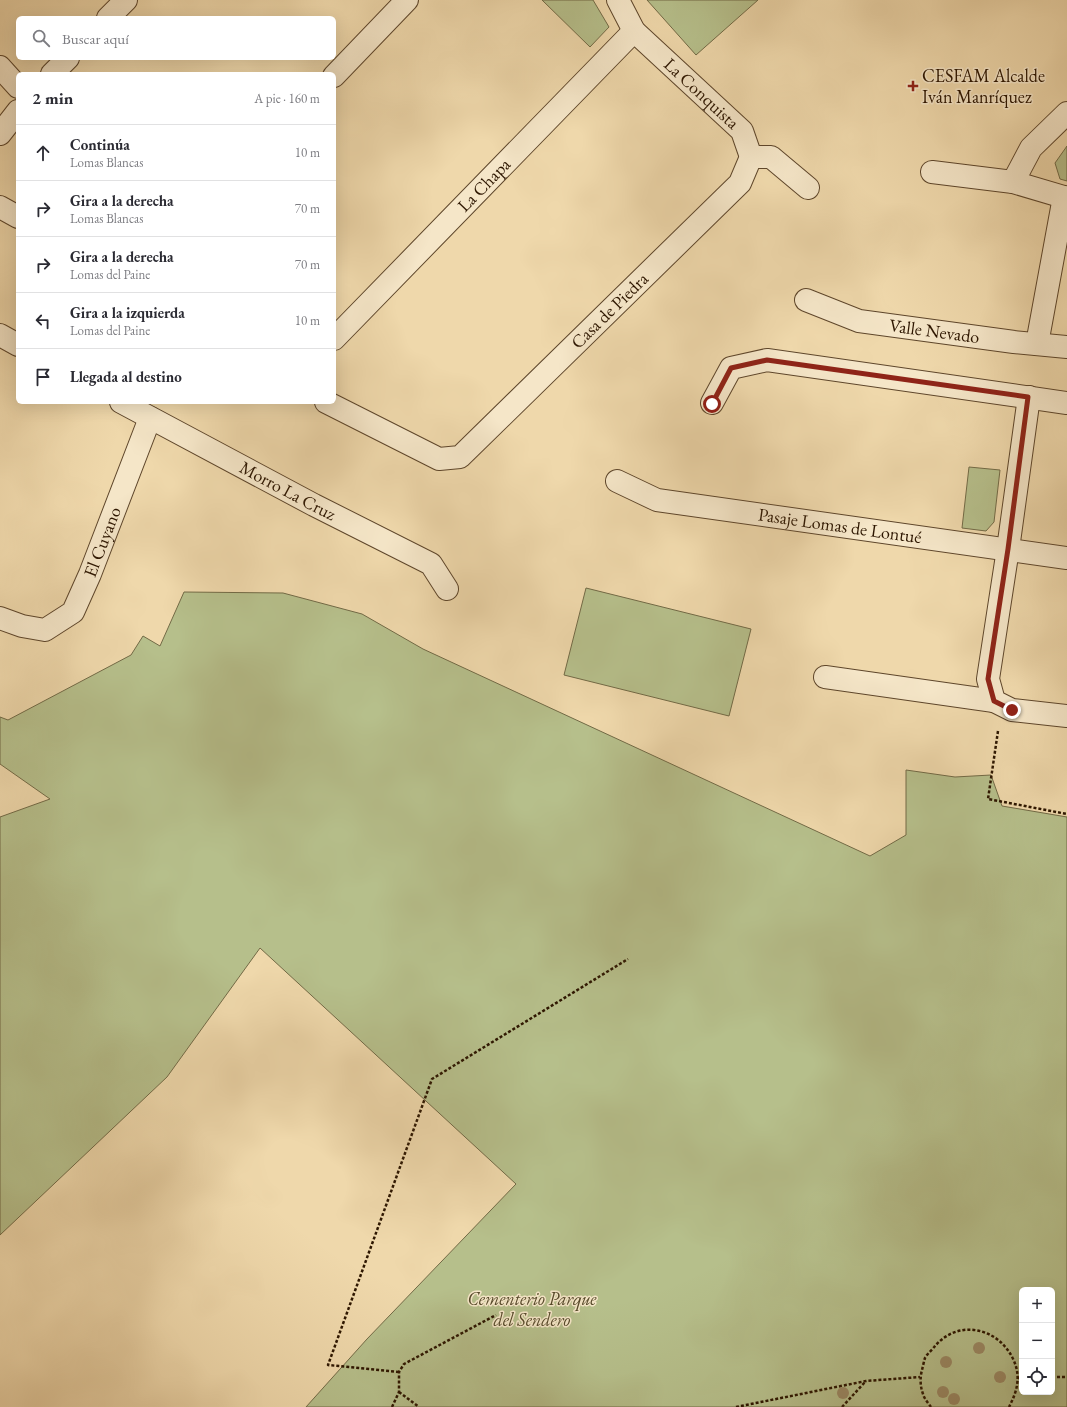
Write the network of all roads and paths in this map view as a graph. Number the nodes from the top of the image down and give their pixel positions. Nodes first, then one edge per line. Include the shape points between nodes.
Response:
1 (126, 0) edge
2 (407, 0) edge
3 (618, 0) edge
4 (110, 16) edge
5 (634, 32) junction
6 (66, 60) edge
7 (0, 67) edge
8 (54, 72) edge
9 (336, 74) edge
10 (16, 85) edge
11 (1067, 113) edge
12 (16, 114) edge
13 (0, 134) edge
14 (751, 157) junction
15 (932, 172) dead end
16 (1013, 182) junction
17 (808, 188) dead end
18 (1065, 197) edge
19 (0, 207) edge
20 (16, 216) edge
21 (806, 300) dead end
22 (0, 335) edge
23 (336, 337) edge
24 (16, 344) edge
25 (1037, 344) junction
26 (1067, 347) edge
27 (1028, 397) junction
28 (1067, 403) edge
29 (125, 404) edge
30 (330, 404) edge
31 (712, 404) dead end
32 (150, 418) junction
33 (617, 481) dead end
34 (1008, 549) junction
35 (1067, 558) edge
36 (447, 588) dead end
37 (0, 618) edge
38 (825, 677) dead end
39 (994, 701) junction
40 (1067, 716) edge
41 (1067, 814) edge
42 (628, 959) dead end
43 (496, 1315) dead end
44 (399, 1372) junction
45 (920, 1377) junction
46 (1055, 1377) edge
47 (1067, 1377) edge
48 (1018, 1378) joint
49 (866, 1381) junction
50 (399, 1392) junction
51 (392, 1407) edge
52 (419, 1407) edge
53 (736, 1407) edge
54 (842, 1407) edge
55 (931, 1407) edge
56 (1008, 1407) edge

1 - 4 street
2 - 9 street
3 - 5 street, La Conquista
5 - 14 street, La Conquista via 742,131
5 - 23 street, La Chapa
6 - 8 street
7 - 10 street
11 - 16 street via 1031,148
12 - 13 street
14 - 17 street via 772,157
14 - 30 street, Casa de Piedra via 740,183 460,457 439,459
15 - 16 street
16 - 18 street
18 - 25 street
19 - 20 street
21 - 25 street, Valle Nevado via 859,321
22 - 24 street
25 - 26 street, Valle Nevado
27 - 28 street
27 - 31 street via 767,360 731,368
27 - 34 street
29 - 32 street, Morro La Cruz
32 - 36 street, Morro La Cruz via 431,564
32 - 37 street, El Cuyano via 73,612 45,630 22,626
33 - 34 street, Pasaje Lomas de Lontué via 657,500
34 - 35 street, Pasaje Lomas de Lontué
34 - 39 street via 988,679
38 - 39 street
39 - 40 street via 1012,710
39 - 41 path via 999,734 988,799
42 - 44 path via 432,1079 328,1365
43 - 44 path via 404,1364
44 - 50 path
45 - 48 path via 925,1357 941,1338 957,1331 974,1330 989,1333 1003,1343 1010,1351 1017,1367
45 - 49 path
45 - 55 path via 923,1394
46 - 47 path
48 - 56 path via 1015,1396
49 - 53 path
49 - 54 path
50 - 51 path
50 - 52 path

